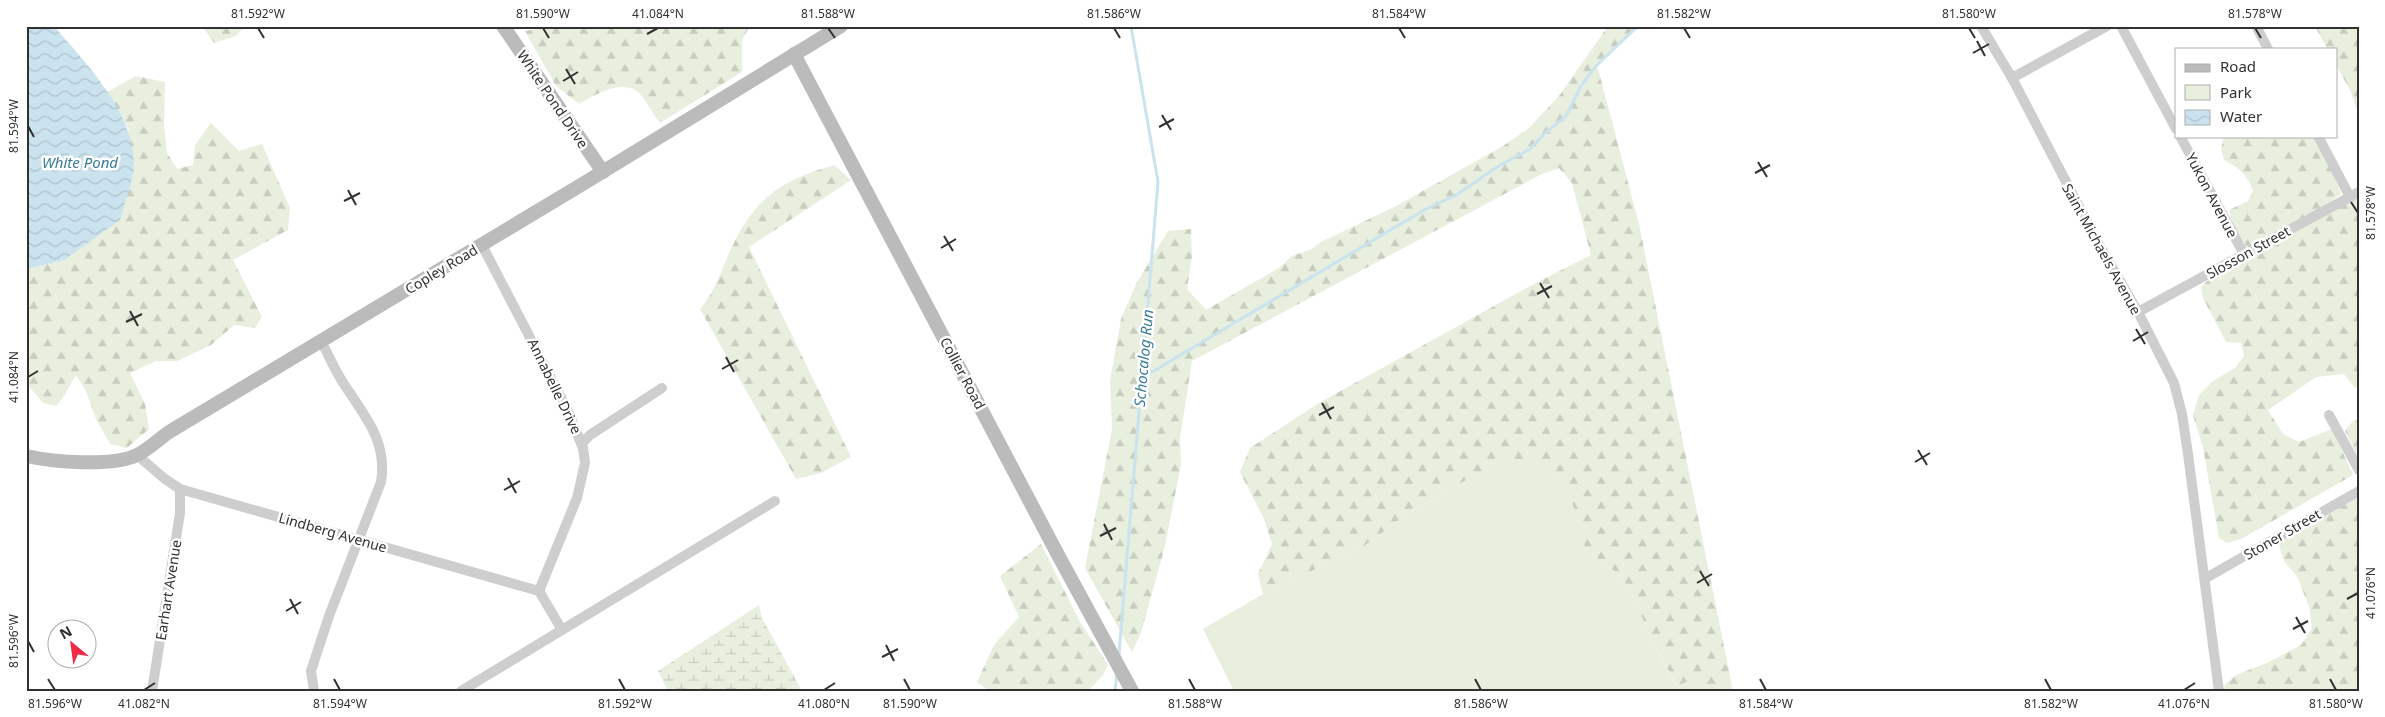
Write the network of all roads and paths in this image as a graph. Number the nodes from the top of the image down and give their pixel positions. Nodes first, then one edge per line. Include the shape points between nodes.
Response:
1 (503, 26) edge
2 (841, 26) edge
3 (1981, 26) edge
4 (2107, 26) edge
5 (2121, 26) edge
6 (2256, 26) edge
7 (2267, 48) edge
8 (794, 54) junction
9 (2012, 78) junction
10 (2175, 127) edge
11 (2181, 138) edge
12 (2319, 138) edge
13 (603, 172) junction
14 (2354, 195) edge
15 (482, 245) junction
16 (2244, 254) junction
17 (2138, 312) junction
18 (321, 341) junction
19 (662, 388) dead end
20 (2329, 415) dead end
21 (582, 443) junction
22 (137, 455) junction
23 (26, 456) edge
24 (2359, 470) edge
25 (180, 489) junction
26 (2359, 491) edge
27 (775, 501) dead end
28 (360, 539) junction
29 (2206, 578) junction
30 (539, 590) junction
31 (562, 630) junction
32 (1129, 685) edge
33 (152, 691) edge
34 (314, 691) edge
35 (461, 691) edge
36 (2219, 691) edge

1 - 13 main road, White Pond Drive
2 - 8 main road, Copley Road
3 - 9 street, Saint Michaels Avenue
4 - 9 street
5 - 10 street
6 - 7 street
8 - 13 main road, Copley Road
8 - 32 main road, Collier Road
9 - 17 street, Saint Michaels Avenue
11 - 16 street, Yukon Avenue
12 - 14 street
13 - 15 main road, Copley Road
14 - 16 street, Slosson Street
15 - 18 main road, Copley Road
15 - 21 street, Annabelle Drive via 568,409
16 - 17 street, Slosson Street
17 - 29 street, Saint Michaels Avenue via 2168,369 2179,398
18 - 22 main road, Copley Road via 169,432
18 - 28 street via 377,434 382,452 381,482
19 - 21 street
20 - 24 street
21 - 30 street, Annabelle Drive via 584,464 577,498
22 - 23 main road, Copley Road via 110,462
22 - 25 street, Lindberg Avenue
25 - 28 street, Lindberg Avenue
25 - 33 street, Earhart Avenue via 180,513
26 - 29 street, Stoner Street
27 - 31 street
28 - 30 street, Lindberg Avenue
28 - 34 street via 329,616 312,671
29 - 36 street, Saint Michaels Avenue
30 - 31 street
31 - 35 street

